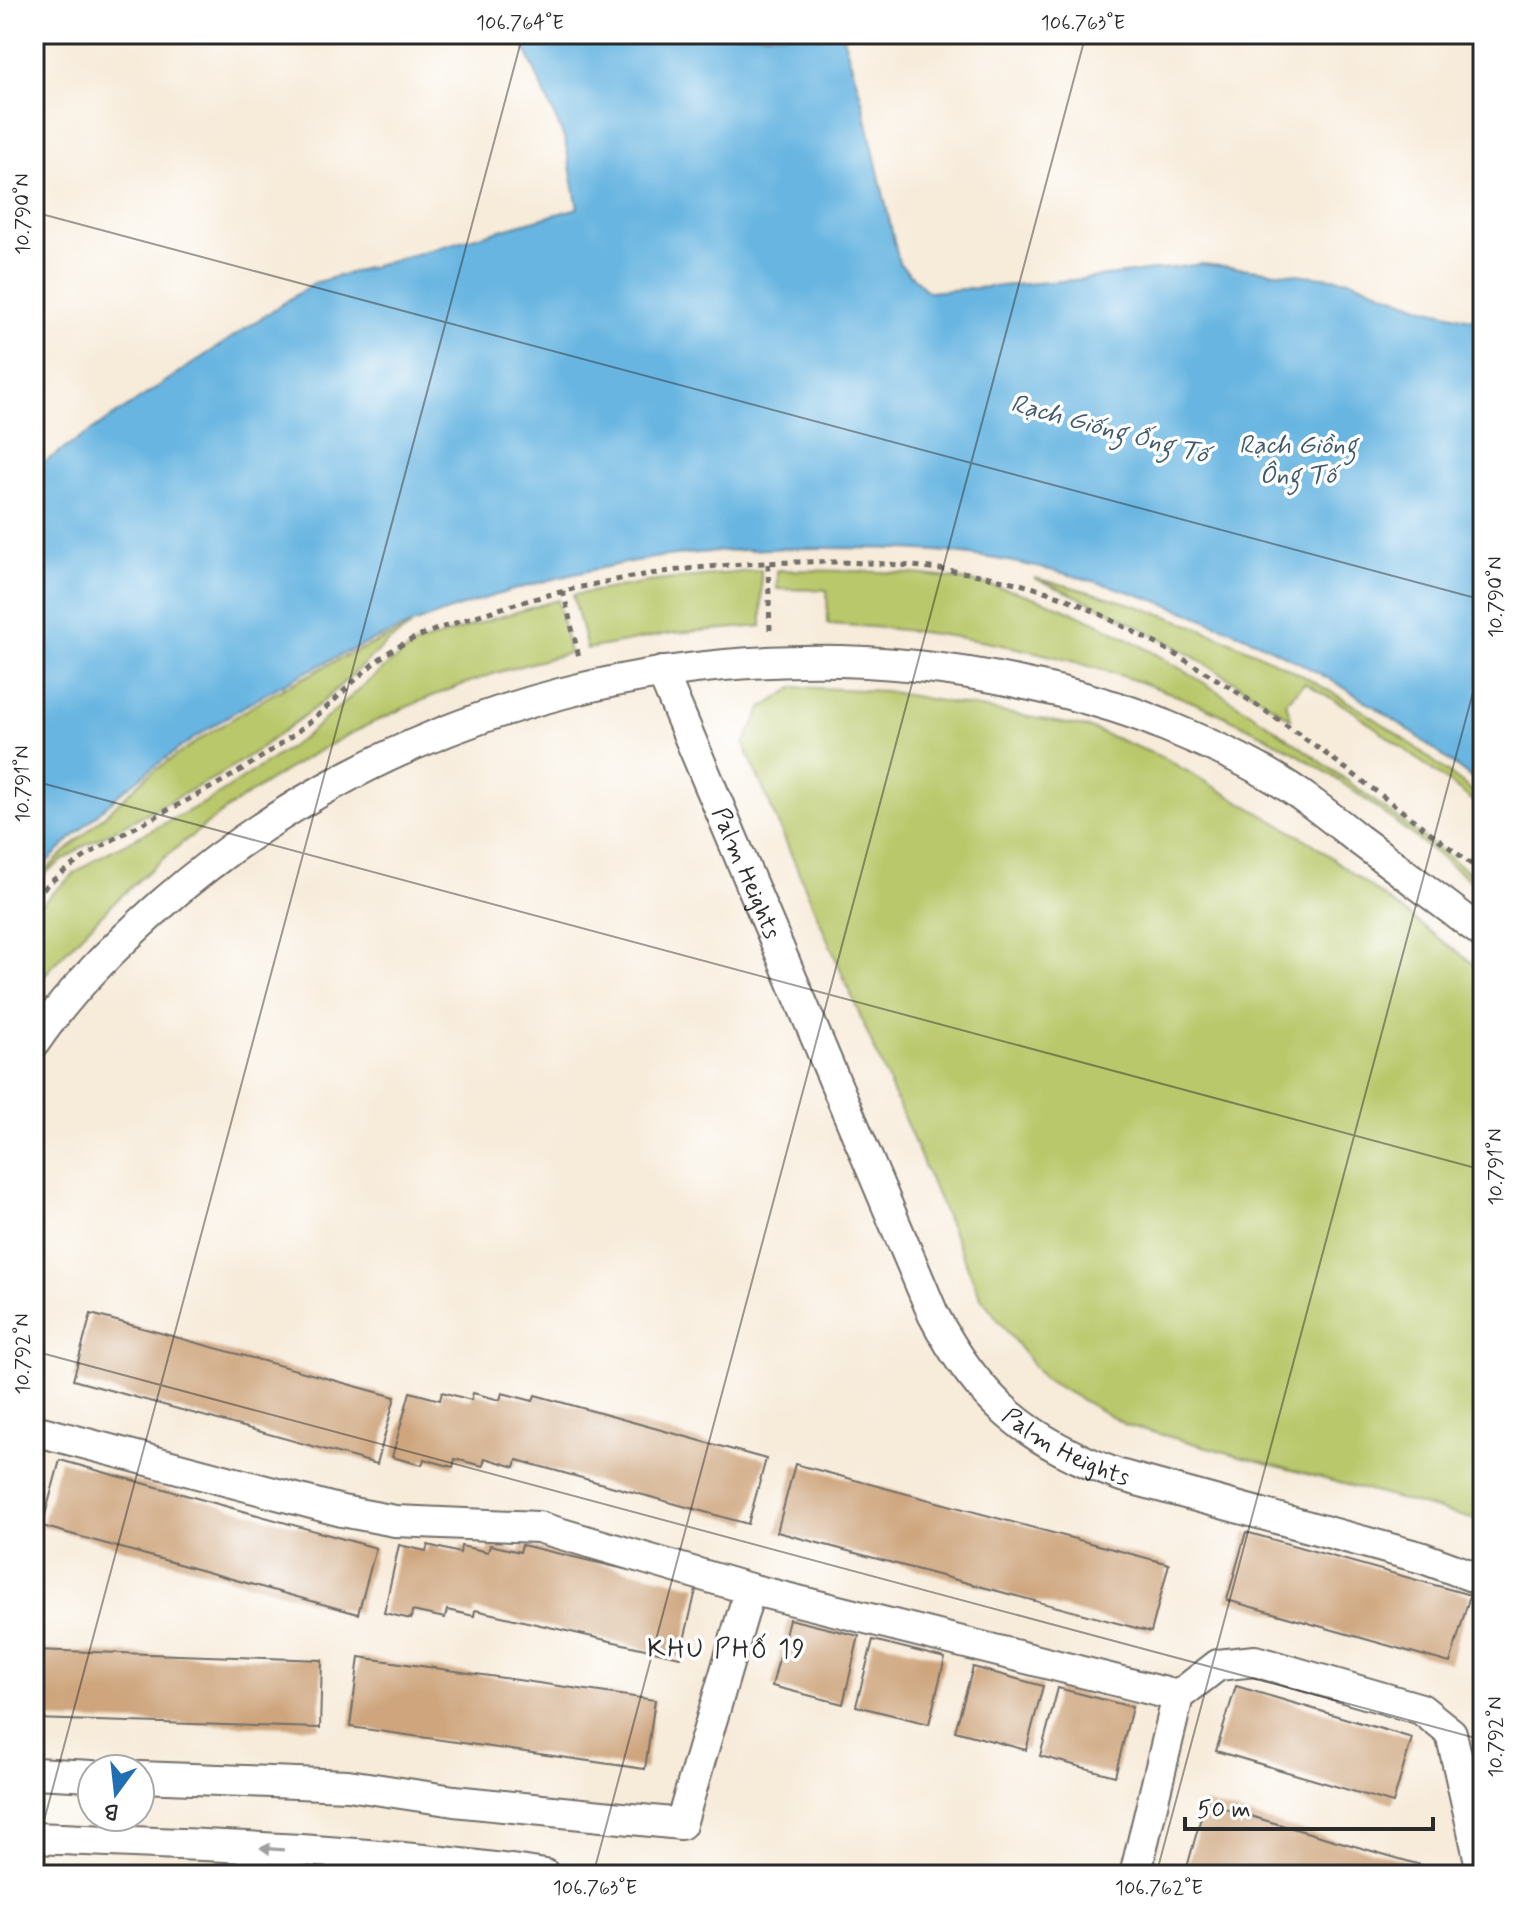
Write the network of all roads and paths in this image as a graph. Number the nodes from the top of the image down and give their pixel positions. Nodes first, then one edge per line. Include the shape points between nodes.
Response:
1 (768, 564) dead end
2 (563, 591) dead end
3 (770, 631) dead end
4 (579, 657) dead end
5 (662, 672) junction
6 (1483, 933) edge
7 (34, 1043) edge
8 (34, 1430) edge
9 (1483, 1580) edge
10 (750, 1589) junction
11 (1178, 1696) junction
12 (34, 1773) edge
13 (76, 1775) edge
14 (156, 1778) edge
15 (34, 1838) edge
16 (1136, 1872) edge
17 (545, 1875) edge
18 (1483, 1875) edge

1 - 3 path
2 - 4 path
5 - 6 street via 803,659 897,663 989,676 1121,709 1272,777
5 - 7 street via 565,691 463,724 373,764 293,808 226,852 147,918 89,974
5 - 9 street, Palm Heights via 933,1314 983,1391 1032,1433 1087,1463 1423,1558
8 - 10 street via 395,1521 538,1527
10 - 11 street
10 - 14 street via 681,1824 348,1785
11 - 16 street
11 - 18 street via 1218,1665 1255,1661 1421,1709 1451,1733
12 - 13 street
17 -> 15 street via 458,1861

